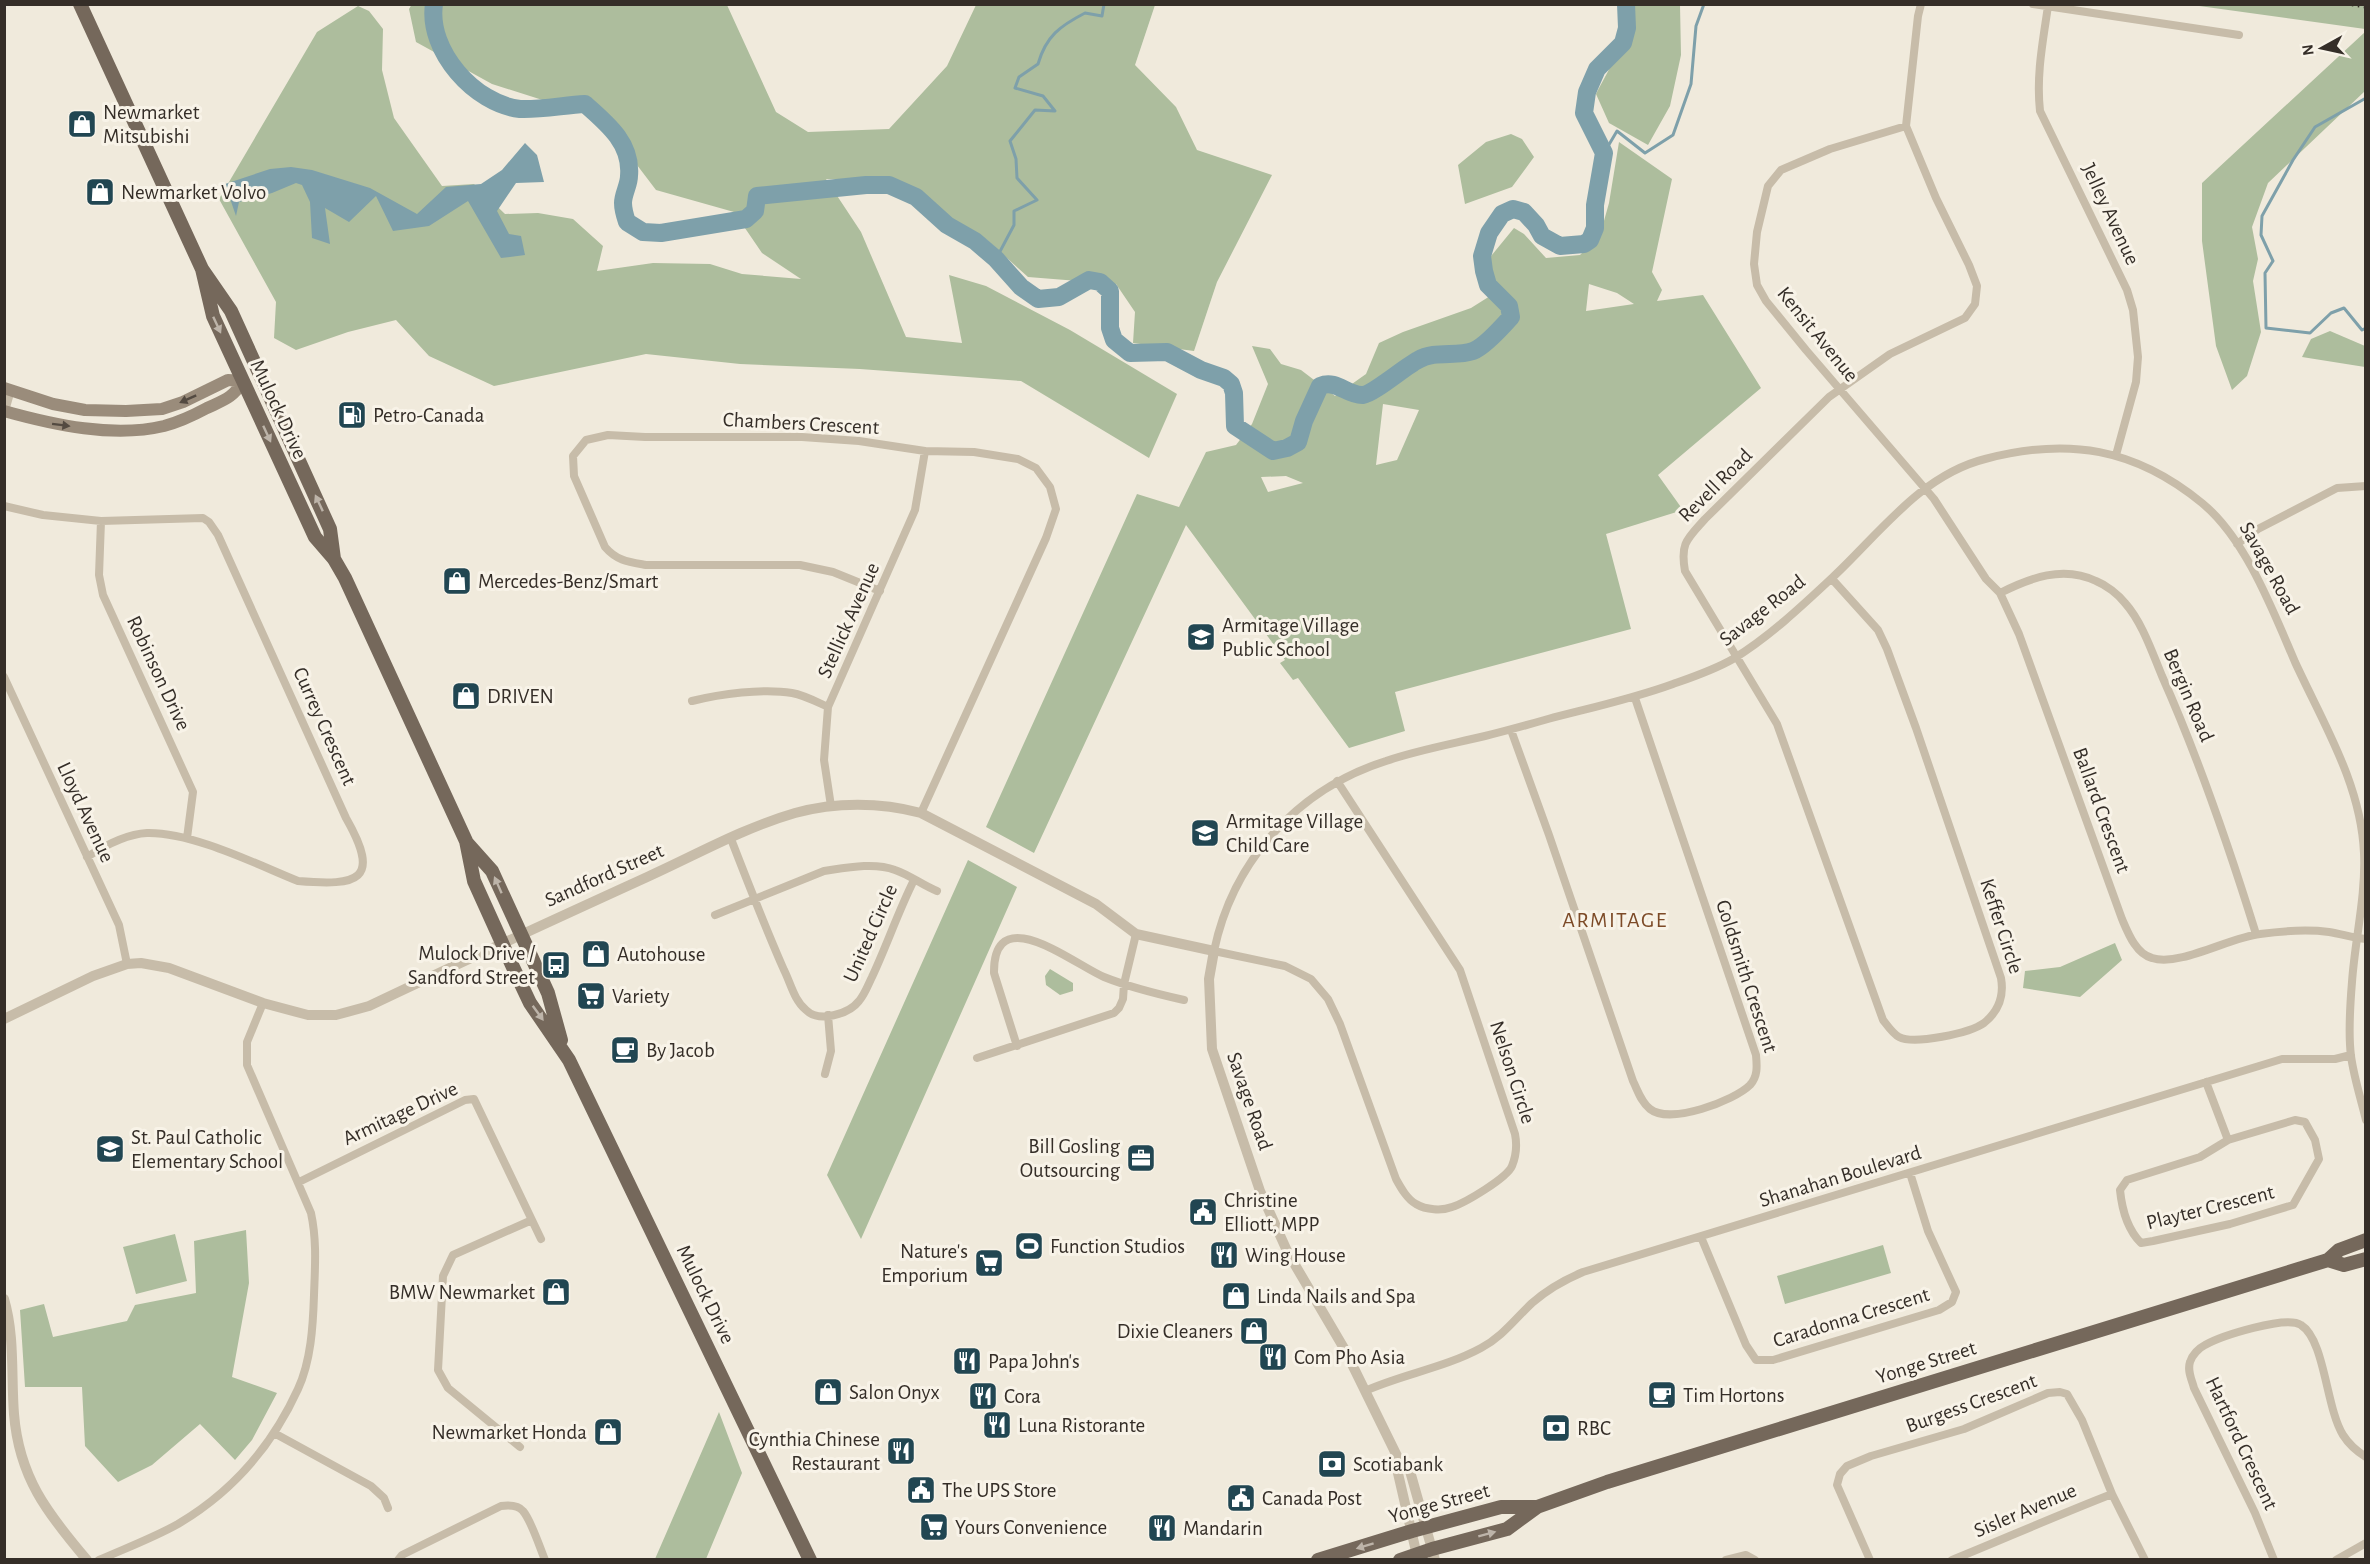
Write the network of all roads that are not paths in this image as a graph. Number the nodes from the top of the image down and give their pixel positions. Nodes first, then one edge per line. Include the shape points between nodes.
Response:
1 (80, 4) edge
2 (1921, 4) edge
3 (2033, 4) edge
4 (2048, 6) edge
5 (2239, 35) dead end
6 (1906, 126) junction
7 (202, 269) junction
8 (259, 373) junction
9 (243, 381) junction
10 (8, 389) edge
11 (1840, 389) junction
12 (5, 411) edge
13 (926, 451) junction
14 (2116, 455) junction
15 (2366, 486) edge
16 (1924, 489) junction
17 (4, 506) edge
18 (101, 521) junction
19 (2238, 544) junction
20 (334, 559) junction
21 (1832, 579) junction
22 (880, 591) junction
23 (2000, 593) junction
24 (1738, 657) junction
25 (4, 677) edge
26 (1635, 698) junction
27 (692, 701) dead end
28 (828, 707) junction
29 (1511, 730) junction
30 (1337, 781) junction
31 (831, 806) junction
32 (921, 813) junction
33 (2364, 832) edge
34 (187, 838) junction
35 (731, 839) junction
36 (466, 841) junction
37 (87, 856) junction
38 (914, 880) junction
39 (938, 891) dead end
40 (753, 898) junction
41 (715, 915) dead end
42 (520, 934) junction
43 (1136, 934) junction
44 (2256, 934) junction
45 (2361, 939) edge
46 (502, 942) junction
47 (1214, 951) junction
48 (127, 964) junction
49 (1124, 984) junction
50 (1184, 1000) dead end
51 (263, 1003) junction
52 (828, 1015) junction
53 (4, 1019) edge
54 (1017, 1046) junction
55 (563, 1048) junction
56 (2351, 1055) junction
57 (977, 1058) dead end
58 (825, 1074) dead end
59 (2206, 1082) junction
60 (2366, 1120) edge
61 (2228, 1140) junction
62 (1910, 1173) junction
63 (298, 1182) junction
64 (531, 1220) junction
65 (1701, 1237) junction
66 (541, 1239) dead end
67 (2366, 1240) edge
68 (2366, 1259) edge
69 (2328, 1260) junction
70 (4, 1299) edge
71 (8, 1338) edge
72 (1365, 1391) junction
73 (274, 1433) junction
74 (520, 1447) dead end
75 (2366, 1457) edge
76 (1398, 1458) junction
77 (2112, 1494) junction
78 (1537, 1507) junction
79 (388, 1508) dead end
80 (1426, 1527) junction
81 (1412, 1531) junction
82 (2366, 1543) edge
83 (1433, 1554) edge
84 (1418, 1557) edge
85 (87, 1560) edge
86 (99, 1560) edge
87 (398, 1560) edge
88 (545, 1560) edge
89 (810, 1560) edge
90 (1318, 1560) edge
91 (1400, 1560) edge
92 (1726, 1560) edge
93 (1755, 1560) edge
94 (1870, 1560) edge
95 (1952, 1560) edge
96 (2145, 1560) edge
97 (2274, 1560) edge
98 (2336, 1560) edge

1 - 7 main road, Mulock Drive
2 - 6 street
3 - 4 street
4 - 5 street
4 - 14 street, Jelley Avenue via 2040,60 2040,111 2127,290 2137,333 2136,382
6 - 11 street via 1969,265 1977,286 1975,304 1965,318 1890,354
6 - 11 street, Kensit Avenue via 1830,149 1781,170 1768,186 1763,204 1754,264 1757,285
7 - 8 main road, Mulock Drive via 231,311
7 -> 9 main road, Mulock Drive via 213,316
8 - 9 street
20 -> 8 main road, Mulock Drive via 330,529
9 -> 10 main road via 228,380 162,409 126,411 85,410
12 -> 9 main road via 47,423 109,431 164,426 235,395
9 -> 20 main road, Mulock Drive via 315,537
10 - 12 street
11 - 16 street, Kensit Avenue
11 - 24 street, Revell Road via 1704,519 1682,553 1685,571
13 - 22 street, Stellick Avenue via 915,510
13 - 22 street, Chambers Crescent via 802,437 608,435 586,440 573,456 574,476 605,548 623,562 800,565 833,572
13 - 32 street, Chambers Crescent via 975,452 1018,459 1036,468 1050,487 1056,509
14 - 16 street, Savage Road via 2078,448 2023,450 1958,468
14 - 19 street, Savage Road via 2185,490 2221,521
15 - 19 street via 2337,488 2258,529
16 - 21 street, Savage Road
16 - 23 street, Ballard Crescent via 1986,579
17 - 18 street, Currey Crescent via 42,515
18 - 34 street, Robinson Drive via 99,575 103,595 193,792
18 - 34 street, Currey Crescent via 187,517 209,522 359,841 363,861 354,879 314,884
19 - 33 street, Savage Road via 2340,757
20 - 36 main road, Mulock Drive
21 - 24 street, Savage Road
21 - 24 street, Keffer Circle via 1878,630 1920,739 2001,978 1999,1005 1983,1023 1914,1042 1898,1037 1883,1020 1777,724
22 - 28 street, Stellick Avenue
23 - 44 street, Bergin Road via 2041,575 2080,575 2096,581 2125,602 2185,728
23 - 44 street, Ballard Crescent via 2019,634 2122,919 2136,945 2151,958 2163,960
24 - 26 street, Savage Road
25 - 37 street, Lloyd Avenue
26 - 29 street, Savage Road
26 - 29 street, Goldsmith Crescent via 1756,1054 1758,1072 1736,1096 1677,1115 1651,1110 1641,1099
27 - 28 street via 712,696 783,692
28 - 31 street, Stellick Avenue via 824,759
29 - 30 street, Savage Road via 1385,761
30 - 47 street, Savage Road via 1297,808 1266,839 1232,894
30 - 47 street, Nelson Circle via 1460,970 1515,1134 1511,1168 1498,1182 1452,1208 1431,1209 1416,1204 1396,1179 1328,999 1311,979 1285,966
31 - 32 street, Sandford Street via 881,806
31 - 35 street, Sandford Street via 795,813
32 - 43 street, Sandford Street via 1096,904
33 - 45 street, Savage Road
34 - 37 street, Currey Crescent via 145,833
35 - 40 street
35 - 42 street, Sandford Street
42 -> 36 main road, Mulock Drive via 492,871
36 - 46 main road, Mulock Drive via 474,881
37 - 48 street, Lloyd Avenue via 119,925
38 - 39 street, United Circle
38 - 40 street, United Circle via 895,869 843,868 824,871
38 - 52 street, United Circle via 861,998 852,1008
40 - 41 street, United Circle
40 - 52 street via 796,999 807,1012
42 - 46 street, Sandford Street
42 - 55 main road, Mulock Drive via 548,993
43 - 47 street, Sandford Street
43 - 49 street
44 - 45 street, Ballard Crescent via 2316,931
45 - 56 street, Savage Road via 2351,983
46 - 51 street, Sandford Street via 352,1011 308,1015
46 -> 55 main road, Mulock Drive via 530,1003
47 - 72 street, Savage Road via 1209,979 1212,1049 1234,1115 1275,1226
48 - 51 street, Sandford Street via 169,968
48 - 53 street, Sandford Street via 74,984
49 - 50 street
49 - 54 street via 1123,999 1114,1013
49 - 54 street via 1035,940 1010,940 997,952 994,973
51 - 63 street via 247,1042 247,1065
52 - 58 street via 831,1051
54 - 57 street
55 - 89 main road, Mulock Drive
56 - 59 street, Shanahan Boulevard via 2335,1059 2282,1059
56 - 60 street, Savage Road
59 - 61 street
59 - 62 street, Shanahan Boulevard
61 - 61 street, Playter Crescent via 2200,1157 2127,1180 2120,1190 2121,1203 2131,1233 2141,1243 2230,1224 2293,1205 2319,1159 2306,1122 2295,1120
62 - 65 street, Shanahan Boulevard
62 - 65 street, Caradonna Crescent via 1928,1232 1956,1292 1952,1302 1939,1310 1773,1360 1756,1360 1746,1346
63 - 64 street, Armitage Drive via 474,1099
63 - 73 street via 315,1231 312,1329 298,1388
64 - 66 street, Armitage Drive
64 - 74 street via 449,1260 443,1276 438,1370 448,1388
65 - 72 street, Shanahan Boulevard via 1603,1265 1556,1284 1482,1348
67 - 69 main road, Yonge Street via 2339,1250
68 - 69 main road, Yonge Street via 2344,1265
69 - 78 main road, Yonge Street via 1629,1475
70 - 71 street
71 - 85 street via 14,1414 23,1463 52,1516
72 - 76 street, Savage Road
73 - 79 street via 371,1486
73 - 86 street via 238,1479 201,1510
75 - 97 street, Hartford Crescent via 2343,1435 2330,1404 2318,1351 2301,1324 2277,1322 2220,1338 2196,1352 2188,1369 2194,1388
76 - 80 street, Savage Road via 1408,1464
76 - 81 street, Savage Road via 1397,1469
77 - 94 street, Burgess Crescent via 2082,1420 2067,1394 2048,1393 1964,1429 1847,1466 1837,1485
77 - 95 street, Sisler Avenue
77 - 96 street, Burgess Crescent
78 - 80 main road, Yonge Street via 1501,1507
83 -> 78 main road, Yonge Street via 1507,1529
80 - 81 main road, Yonge Street
80 - 83 street, Savage Road
81 - 84 street, Savage Road
81 -> 90 main road, Yonge Street
82 - 98 street
83 - 84 main road, Yonge Street
84 - 91 main road, Yonge Street
87 - 88 street via 417,1547 507,1505 524,1512
92 - 93 street via 1746,1555

